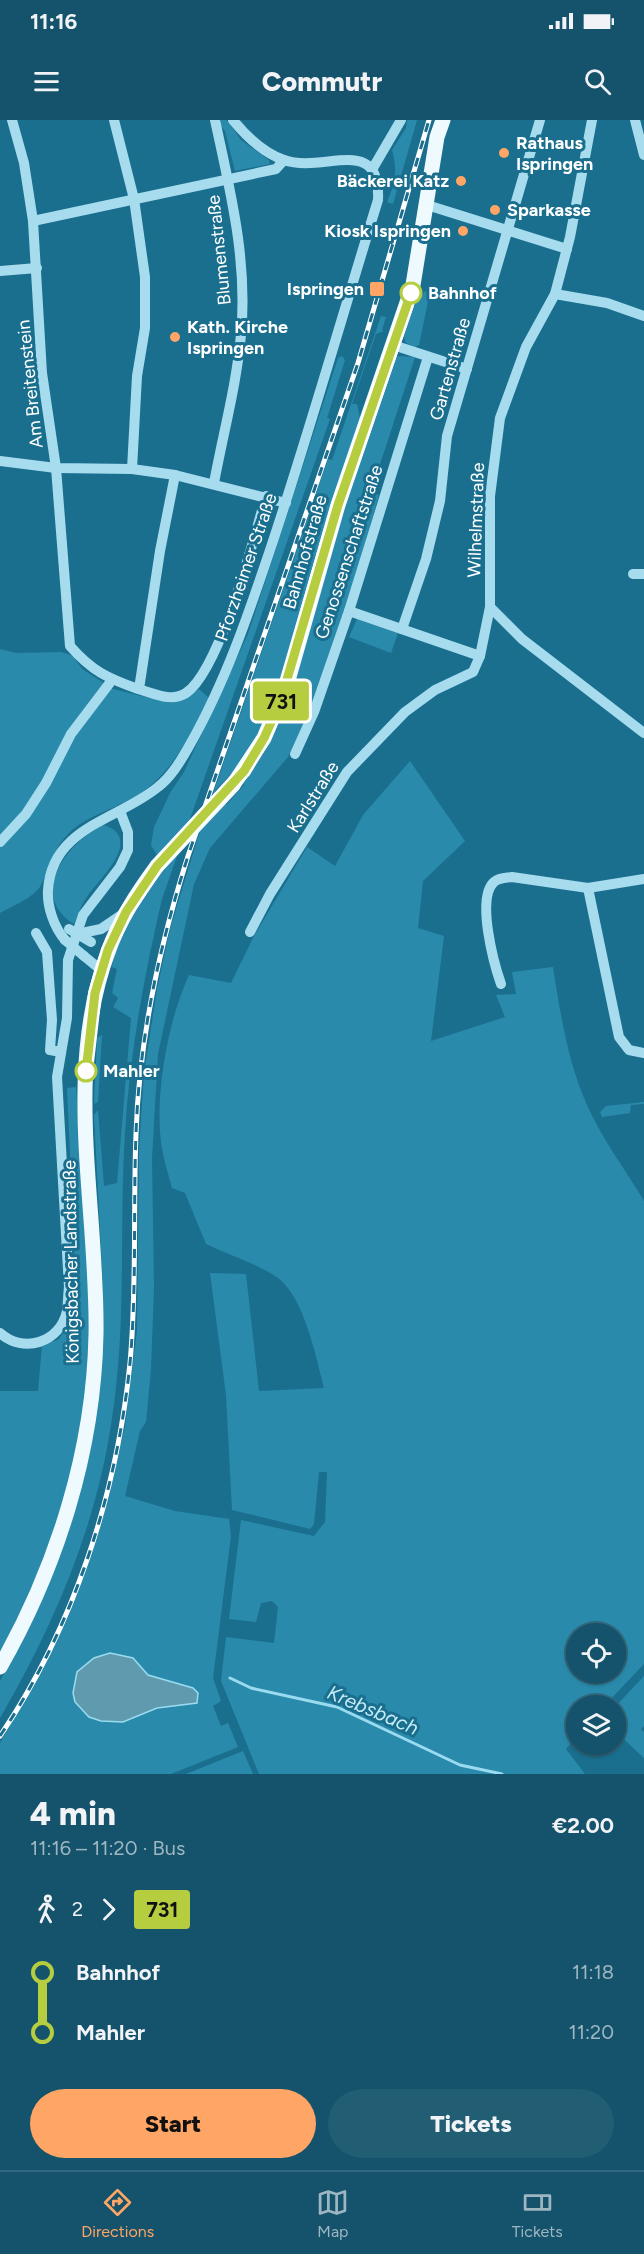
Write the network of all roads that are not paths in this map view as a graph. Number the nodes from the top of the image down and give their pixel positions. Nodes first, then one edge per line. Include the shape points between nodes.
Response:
1 (12, 120) edge
2 (114, 120) edge
3 (214, 120) edge
4 (233, 120) edge
5 (401, 120) edge
6 (443, 120) edge
7 (540, 120) edge
8 (592, 120) edge
9 (635, 120) edge
10 (644, 155) edge
11 (284, 160) junction
12 (373, 168) junction
13 (228, 179) junction
14 (134, 199) junction
15 (427, 205) junction
16 (33, 220) junction
17 (507, 232) junction
18 (567, 249) junction
19 (37, 268) junction
20 (0, 271) edge
21 (555, 294) junction
22 (644, 316) edge
23 (393, 345) junction
24 (428, 357) junction
25 (467, 369) junction
26 (0, 461) edge
27 (56, 468) junction
28 (132, 469) junction
29 (175, 475) junction
30 (214, 483) junction
31 (266, 496) junction
32 (285, 503) junction
33 (490, 606) junction
34 (349, 611) junction
35 (402, 629) junction
36 (480, 656) junction
37 (112, 680) junction
38 (139, 689) junction
39 (644, 733) edge
40 (294, 754) dead end
41 (120, 811) junction
42 (0, 842) edge
43 (644, 879) edge
44 (588, 888) junction
45 (126, 912) junction
46 (51, 913) junction
47 (250, 932) dead end
48 (36, 933) dead end
49 (92, 937) junction
50 (108, 950) junction
51 (101, 970) junction
52 (501, 984) dead end
53 (61, 1052) junction
54 (644, 1053) edge
55 (0, 1333) edge
56 (0, 1667) edge

1 - 16 street, Am Breitenstein
2 - 14 street
3 - 13 street, Blumenstraße
4 - 11 street via 247,136
5 - 12 street
6 - 15 main road, Bahnhofstraße
7 - 17 street, Gartenstraße
8 - 18 street, Wilhelmstraße
9 - 10 street
11 - 12 street via 308,164 354,160
11 - 13 street via 276,169
12 - 32 street, Pforzheimer Straße via 379,184 378,200
13 - 14 street
13 - 30 street, Blumenstraße via 243,299 241,335
14 - 16 street
14 - 28 street via 145,277
15 - 17 street
15 - 23 main road, Bahnhofstraße via 413,285
16 - 19 street, Am Breitenstein
17 - 18 street
17 - 25 street, Gartenstraße
18 - 21 street, Wilhelmstraße
19 - 20 street
19 - 27 street, Am Breitenstein via 42,373
21 - 22 street via 607,303
21 - 33 street, Wilhelmstraße via 523,353 500,418 490,496
23 - 24 street
23 - 45 main road, Bahnhofstraße, bridge via 338,505 287,684 264,738 233,784 157,866
24 - 25 street
24 - 34 street, Genossenschaftstraße
25 - 35 street, Gartenstraße via 447,436 440,501 428,550
26 - 27 street
27 - 28 street
27 - 37 street, Am Breitenstein via 70,646 85,663
28 - 29 street
29 - 30 street
29 - 38 street
30 - 31 street
31 - 32 street
31 - 38 street via 243,577 205,670 185,694 170,699
32 - 41 street, Pforzheimer Straße via 240,637 190,745 160,786
33 - 36 street, Karlstraße
33 - 39 street via 522,639
34 - 35 street
34 - 40 street, Genossenschaftstraße via 314,712
35 - 36 street
36 - 47 street, Karlstraße via 473,672 435,690 405,712 347,772
37 - 38 street
37 - 42 street via 70,734 26,814
41 - 46 street, Pforzheimer Straße via 80,831 66,844 52,869 48,899
41 - 53 street via 128,832 128,850 120,867 87,909 74,936 68,960 67,1017
43 - 44 street
44 - 52 street via 513,878 493,882 487,915 490,953
44 - 54 street via 620,1038 629,1050
45 - 49 street
45 - 50 main road, Bahnhofstraße
46 - 49 street, bridge via 73,931
46 - 51 street, Pforzheimer Straße, bridge via 65,940
48 - 53 street via 47,952 50,1050
49 - 50 street
50 - 51 main road, Königsbacher Landstraße
51 - 56 main road, Königsbacher Landstraße via 91,1013 86,1071 96,1312 90,1403 61,1529 40,1586
53 - 55 street via 58,1100 69,1287 67,1312 54,1335 39,1343 23,1345

